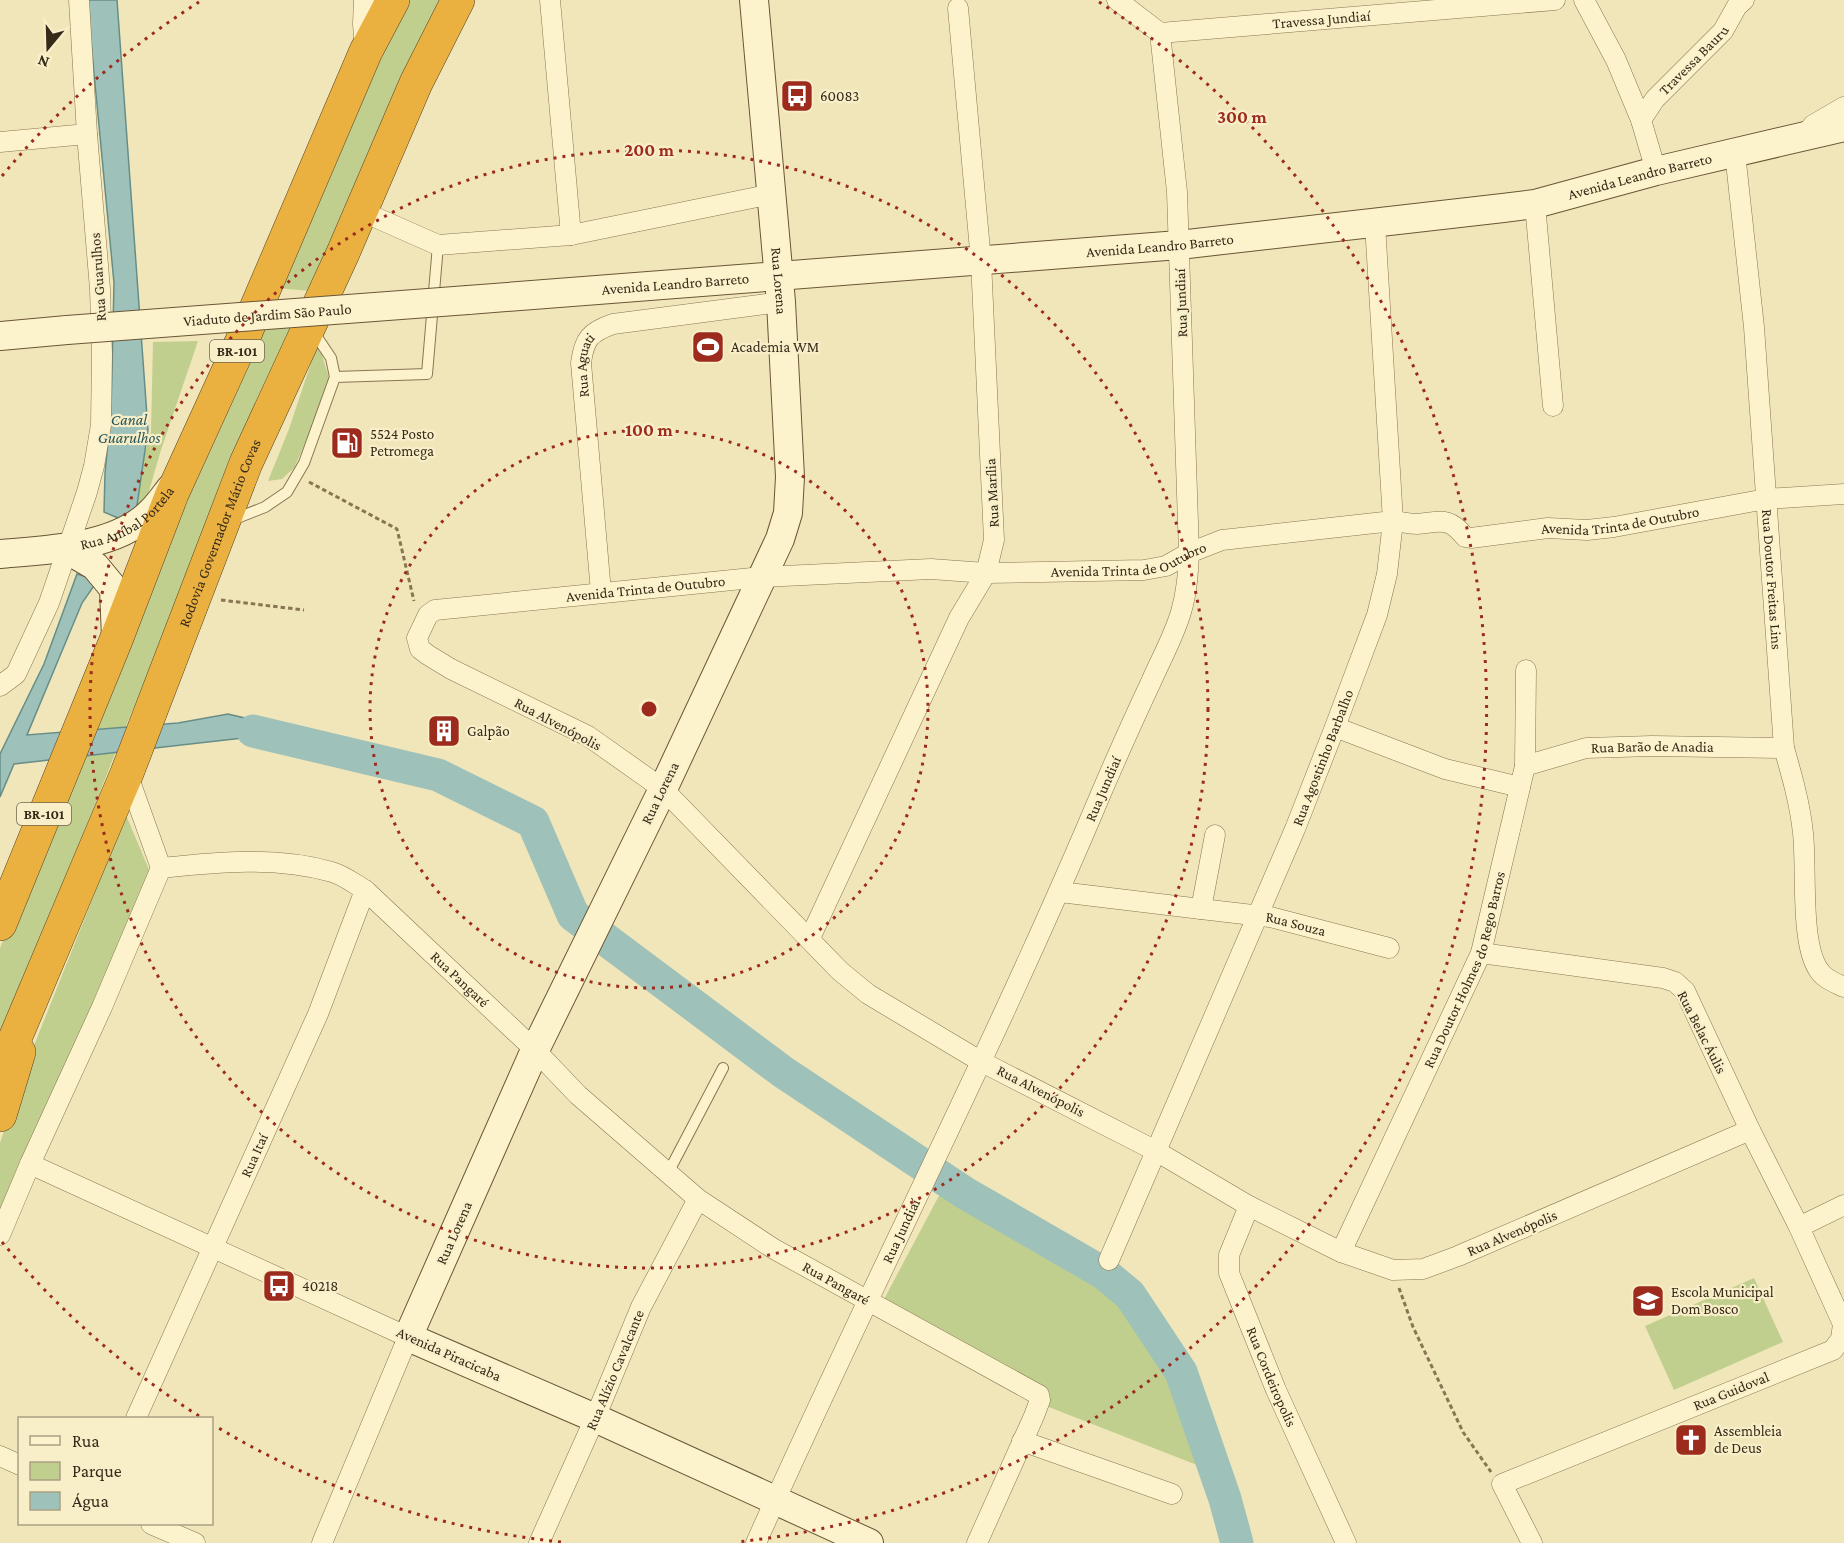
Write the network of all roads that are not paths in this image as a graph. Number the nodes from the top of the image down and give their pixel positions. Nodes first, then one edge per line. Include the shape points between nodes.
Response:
1 (79, 0) edge
2 (364, 0) edge
3 (393, 0) edge
4 (458, 0) edge
5 (550, 0) edge
6 (753, 0) edge
7 (1117, 0) edge
8 (1555, 0) edge
9 (1584, 0) edge
10 (1739, 2) edge
11 (958, 8) dead end
12 (1160, 33) junction
13 (366, 51) junction
14 (1844, 107) edge
15 (1641, 120) junction
16 (1844, 127) edge
17 (87, 134) junction
18 (1806, 135) junction
19 (0, 142) edge
20 (1735, 153) junction
21 (1656, 171) junction
22 (772, 194) junction
23 (1536, 204) junction
24 (361, 210) junction
25 (1375, 224) junction
26 (571, 235) junction
27 (438, 245) junction
28 (1179, 245) junction
29 (981, 261) junction
30 (779, 289) junction
31 (468, 300) joint
32 (309, 324) junction
33 (0, 336) edge
34 (334, 377) junction
35 (1553, 406) dead end
36 (180, 478) junction
37 (1844, 494) edge
38 (1766, 499) junction
39 (1393, 521) junction
40 (223, 523) junction
41 (87, 550) junction
42 (1189, 553) junction
43 (0, 554) edge
44 (986, 573) junction
45 (762, 577) junction
46 (601, 592) junction
47 (419, 632) joint
48 (116, 640) junction
49 (1526, 670) dead end
50 (0, 686) edge
51 (1335, 728) junction
52 (1784, 748) junction
53 (1525, 766) junction
54 (127, 773) junction
55 (1520, 787) junction
56 (663, 789) junction
57 (1215, 836) dead end
58 (161, 868) junction
59 (365, 890) junction
60 (1060, 892) junction
61 (3, 909) edge
62 (1202, 909) junction
63 (1258, 915) junction
64 (810, 938) junction
65 (1389, 948) dead end
66 (1481, 953) junction
67 (42, 976) junction
68 (1844, 987) edge
69 (535, 1050) junction
70 (980, 1060) junction
71 (723, 1068) dead end
72 (0, 1074) edge
73 (0, 1115) edge
74 (1750, 1130) junction
75 (1156, 1151) junction
76 (30, 1164) junction
77 (668, 1173) junction
78 (698, 1199) junction
79 (1844, 1205) edge
80 (1250, 1206) junction
81 (1799, 1227) junction
82 (0, 1235) edge
83 (212, 1247) junction
84 (1341, 1252) junction
85 (1109, 1260) dead end
86 (866, 1300) junction
87 (408, 1337) junction
88 (137, 1417) edge
89 (595, 1418) junction
90 (1022, 1441) junction
91 (0, 1456) edge
92 (18, 1464) edge
93 (1172, 1494) dead end
94 (775, 1501) junction
95 (153, 1525) edge
96 (195, 1543) edge
97 (322, 1543) edge
98 (539, 1543) edge
99 (756, 1543) edge
100 (868, 1543) edge
101 (977, 1543) edge
102 (1346, 1543) edge
103 (1532, 1543) edge

1 - 17 street, Rua Guarulhos
2 - 13 street
3 - 13 highway, BR-101
4 - 24 highway, Rodovia Governador Mário Covas via 416,83
5 - 26 street
6 - 22 main road, Rua Lorena
7 - 12 street
8 - 12 street, Travessa Jundiaí
9 - 15 street via 1616,60
10 - 15 street, Travessa Bauru via 1723,31 1655,99
11 - 29 street, Rua Marília
12 - 28 street, Rua Jundiaí
13 - 36 highway, BR-101
14 - 18 street via 1813,125
15 - 21 street
16 - 18 main road, Avenida Leandro Barreto
17 - 19 street
17 - 41 street, Rua Guarulhos via 102,354 101,425 89,484
18 - 20 main road, Avenida Leandro Barreto
20 - 21 main road, Avenida Leandro Barreto
20 - 38 street, Rua Doutor Freitas Lins via 1754,327
21 - 23 main road, Avenida Leandro Barreto
22 - 26 street
22 - 30 main road, Rua Lorena
23 - 25 main road, Avenida Leandro Barreto
23 - 35 street
24 - 27 street
24 - 32 highway, Rodovia Governador Mário Covas
25 - 28 main road, Avenida Leandro Barreto
25 - 39 street, Rua Agostinho Barbalho
26 - 27 street
27 - 34 lane via 428,374
28 - 29 main road, Avenida Leandro Barreto
28 - 42 street, Rua Jundiaí
29 - 30 main road, Avenida Leandro Barreto
29 - 44 street, Rua Marília via 994,540
30 - 31 main road, Avenida Leandro Barreto
30 - 45 main road, Rua Lorena via 790,477 788,513
30 - 46 street, Rua Aguati via 613,324 588,338 581,363
31 - 33 main road, Viaduto de Jardim São Paulo, bridge
32 - 34 lane via 331,358
32 - 40 highway, Rodovia Governador Mário Covas
34 - 40 lane via 304,463 287,492 265,507
36 - 41 main road, Rua Aníbal Portela via 149,514 130,529
36 - 48 highway, BR-101
37 - 38 street, Avenida Trinta de Outubro
38 - 39 street, Avenida Trinta de Outubro via 1614,527 1548,528 1471,538 1445,522
38 - 52 street, Rua Doutor Freitas Lins
39 - 42 street, Avenida Trinta de Outubro via 1222,540
39 - 51 street, Rua Agostinho Barbalho via 1377,615
40 - 54 highway, Rodovia Governador Mário Covas
41 - 43 main road, Rua Aníbal Portela
41 - 48 main road, Rua Aníbal Portela via 114,589
41 - 50 street, Rua Guarulhos via 49,603 16,674
42 - 44 street, Avenida Trinta de Outubro via 1166,566 1144,570
42 - 60 street, Rua Jundiaí via 1180,614
44 - 45 street, Avenida Trinta de Outubro via 931,569
44 - 64 street, Rua Marília via 959,618
45 - 46 street, Avenida Trinta de Outubro
45 - 56 main road, Rua Lorena
46 - 47 street, Avenida Trinta de Outubro via 435,610
47 - 56 street, Rua Alvenópolis via 420,649 429,656 588,736
48 - 61 highway, BR-101
49 - 53 street, Rua Doutor Holmes do Rego Barros
51 - 55 street via 1445,769
51 - 63 street, Rua Agostinho Barbalho
52 - 53 street, Rua Barão de Anadia via 1586,748
52 - 68 street, Rua Doutor Freitas Lins via 1803,833 1809,944 1818,969 1828,980
53 - 55 street, Rua Doutor Holmes do Rego Barros
54 - 58 street
54 - 67 highway, Rodovia Governador Mário Covas
55 - 66 street, Rua Doutor Holmes do Rego Barros
56 - 64 street, Rua Alvenópolis
56 - 69 main road, Rua Lorena
57 - 62 street
58 - 59 street, Rua Pangaré via 223,861 291,864 334,872
58 - 76 street
59 - 69 street, Rua Pangaré
59 - 83 street, Rua Itaí via 318,1014
60 - 62 street, Rua Souza
60 - 70 street, Rua Jundiaí
62 - 63 street, Rua Souza
63 - 65 street, Rua Souza
63 - 75 street, Rua Agostinho Barbalho
64 - 70 street, Rua Alvenópolis via 868,994
66 - 74 street, Rua Belac Áulis via 1675,982 1690,1000
66 - 84 street, Rua Doutor Holmes do Rego Barros
67 - 72 highway, Rodovia Governador Mário Covas
67 - 73 highway
69 - 77 street, Rua Pangaré via 578,1095
69 - 87 main road, Rua Lorena
70 - 75 street, Rua Alvenópolis
70 - 86 street, Rua Jundiaí via 937,1159
71 - 77 lane
74 - 81 street, Rua Belac Áulis
74 - 84 street, Rua Alvenópolis via 1423,1269 1393,1270
75 - 80 street, Rua Alvenópolis
75 - 85 street, Rua Agostinho Barbalho
76 - 82 street
76 - 83 street, Avenida Piracicaba
77 - 78 street, Rua Pangaré
78 - 86 street, Rua Pangaré via 774,1249
78 - 89 street, Rua Alízio Cavalcante via 641,1307
79 - 81 street
80 - 84 street, Rua Alvenópolis
80 - 102 street, Rua Cordeiropolis via 1229,1255 1229,1273 1276,1390
81 - 103 street, Rua Guidoval via 1844,1324 1842,1339 1833,1350 1502,1484
83 - 87 street, Avenida Piracicaba
83 - 88 street, Rua Itaí
86 - 90 street, Rua Pangaré via 1035,1391 1040,1400
86 - 94 street, Rua Jundiaí
87 - 89 main road, Avenida Piracicaba
87 - 97 street, Rua Lorena
89 - 94 main road, Avenida Piracicaba
89 - 98 street, Rua Alízio Cavalcante
90 - 93 street
90 - 101 street
91 - 92 street
94 - 99 street, Rua Jundiaí
94 - 100 main road, Avenida Piracicaba
95 - 96 street

